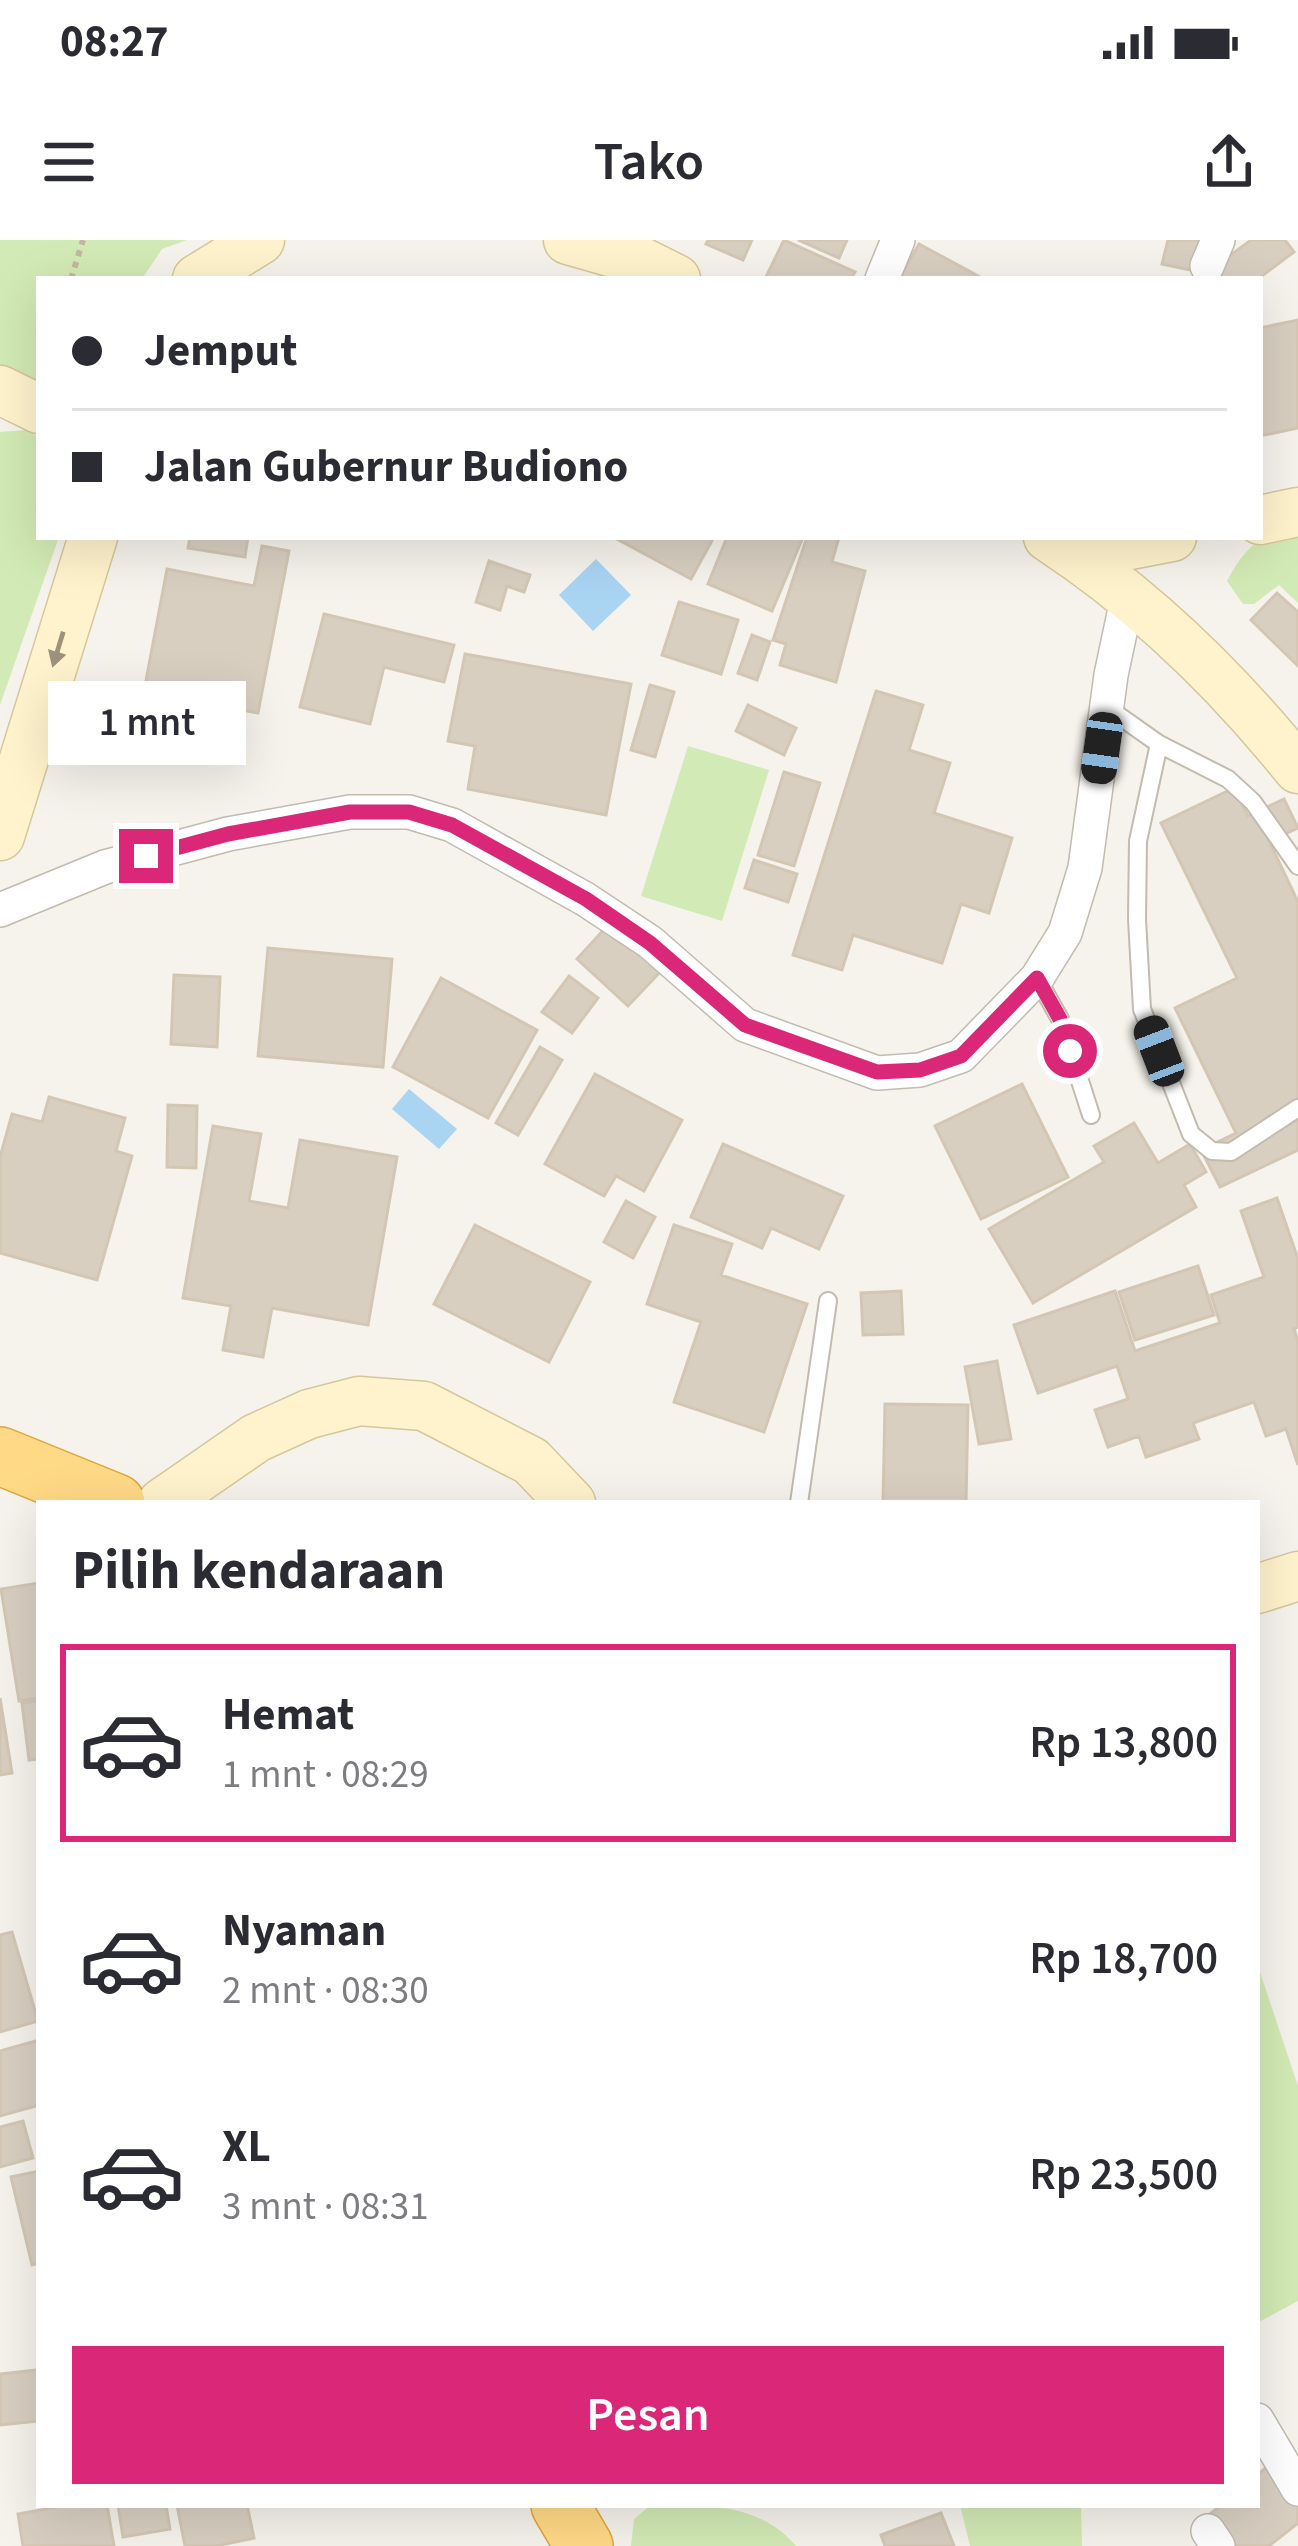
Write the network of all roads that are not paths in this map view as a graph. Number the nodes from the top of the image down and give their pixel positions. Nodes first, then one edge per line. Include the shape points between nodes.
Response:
1 (260, 240) edge
2 (568, 240) edge
3 (898, 240) edge
4 (202, 276) edge
5 (670, 276) edge
6 (883, 276) edge
7 (1298, 512) edge
8 (1263, 519) edge
9 (92, 540) edge
10 (1156, 540) edge
11 (1170, 540) edge
12 (1057, 543) edge
13 (1128, 595) junction
14 (1108, 708) junction
15 (1159, 744) junction
16 (1298, 769) edge
17 (0, 836) edge
18 (1298, 866) edge
19 (0, 910) edge
20 (1037, 978) junction
21 (1298, 1108) edge
22 (1091, 1115) dead end
23 (828, 1301) dead end
24 (0, 1456) edge
25 (109, 1500) edge
26 (166, 1500) edge
27 (568, 1500) edge
28 (799, 1500) edge
29 (1298, 1576) edge
30 (1260, 1587) edge
31 (1260, 2425) edge
32 (1298, 2489) edge

1 - 4 main road
2 - 5 main road
3 - 6 street
7 - 8 main road
9 -> 17 main road
10 - 12 main road
11 - 13 main road
12 - 13 main road
13 - 14 street
13 - 16 main road
14 - 15 lane
14 - 20 street via 1085,868 1065,933
15 - 18 lane via 1241,790
15 - 21 lane via 1138,841 1142,1009 1191,1134 1212,1151 1231,1152
19 - 20 street via 105,867 228,834 350,812 409,812 452,825 586,899 745,1025 877,1072 920,1070 961,1056
20 - 22 lane via 1060,1019
23 - 28 lane
24 - 25 highway
26 - 27 main road via 256,1438 359,1401 424,1406 532,1462
29 - 30 main road
31 - 32 street

